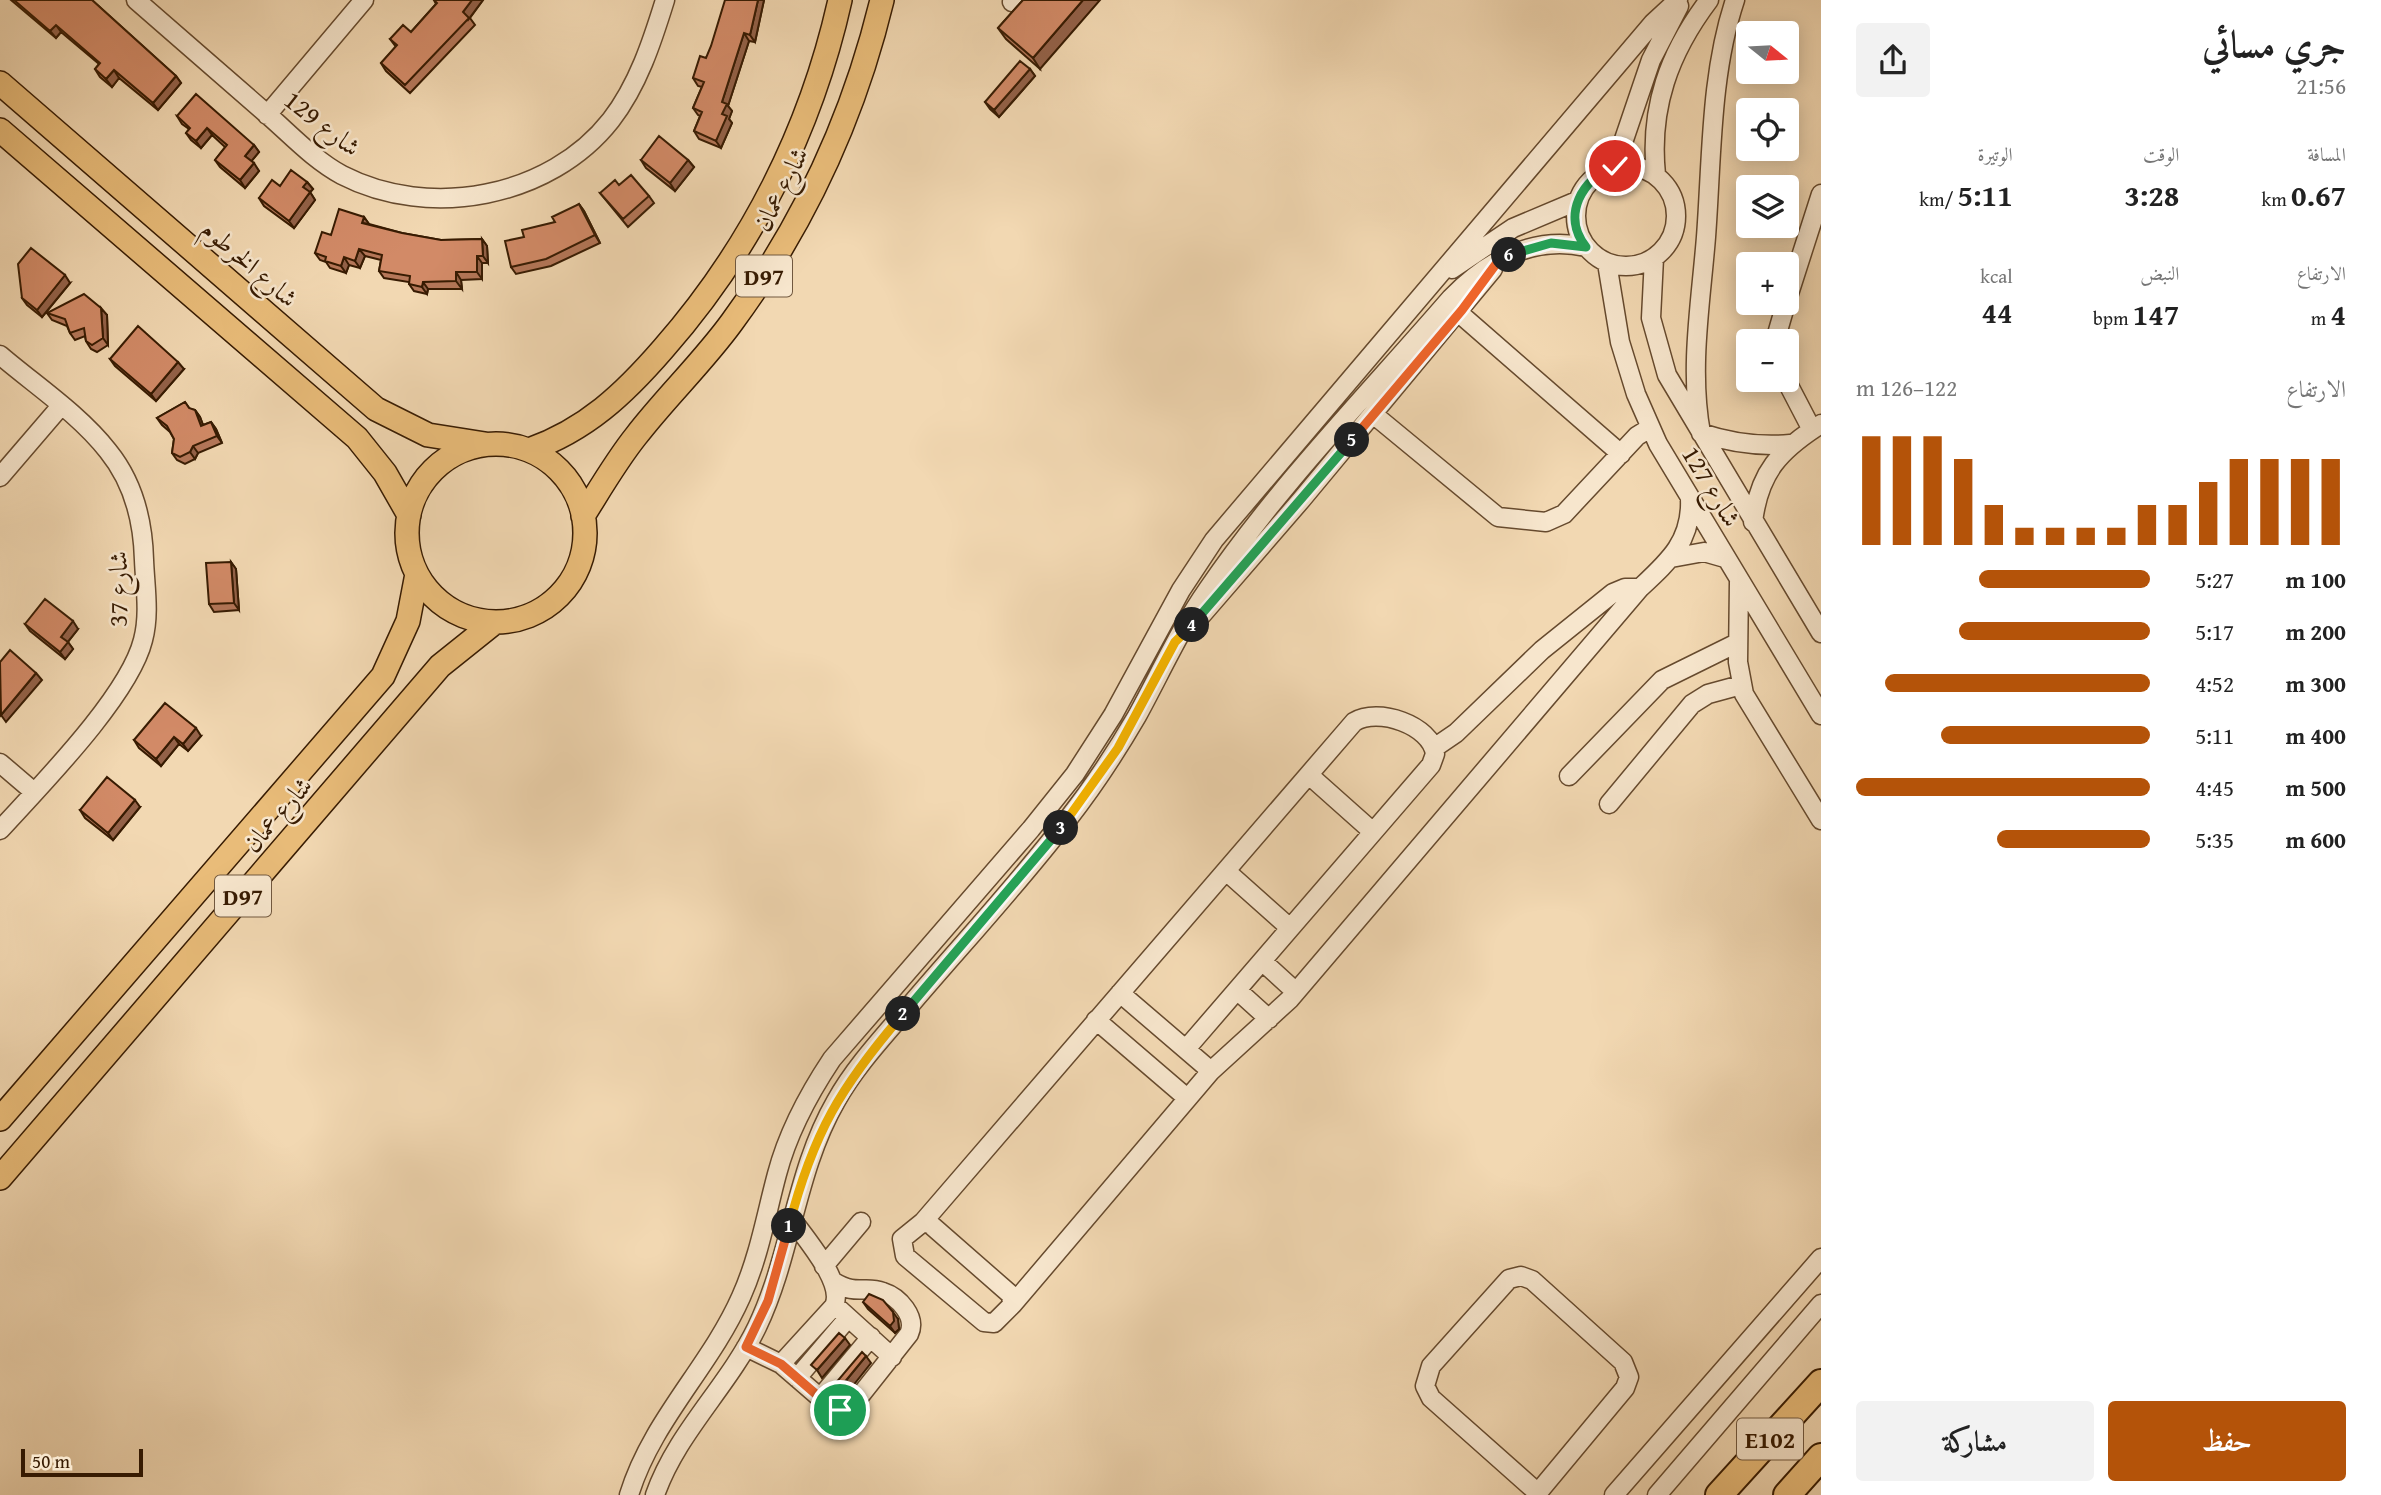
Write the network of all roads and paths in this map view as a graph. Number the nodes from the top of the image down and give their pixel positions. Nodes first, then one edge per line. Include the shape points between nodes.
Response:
1 (136, 0) edge
2 (364, 0) edge
3 (665, 0) edge
4 (840, 0) edge
5 (882, 0) edge
6 (1681, 0) edge
7 (1709, 0) edge
8 (1735, 0) edge
9 (0, 83) edge
10 (267, 115) junction
11 (0, 130) edge
12 (1615, 166) junction
13 (1656, 175) junction
14 (1821, 194) edge
15 (1577, 201) junction
16 (1586, 247) junction
17 (1654, 258) junction
18 (1499, 260) junction
19 (1799, 262) edge
20 (1607, 263) junction
21 (1426, 290) junction
22 (1459, 313) junction
23 (0, 355) edge
24 (1794, 392) edge
25 (60, 407) junction
26 (1373, 414) junction
27 (1816, 427) edge
28 (1650, 428) junction
29 (1701, 433) junction
30 (485, 444) junction
31 (1790, 444) junction
32 (529, 450) junction
33 (1621, 454) junction
34 (0, 477) edge
35 (1690, 499) junction
36 (409, 515) junction
37 (583, 516) junction
38 (1754, 522) junction
39 (1671, 558) junction
40 (1725, 558) junction
41 (417, 574) junction
42 (1739, 582) junction
43 (1640, 589) junction
44 (495, 622) junction
45 (1818, 625) edge
46 (1175, 642) junction
47 (1737, 643) junction
48 (1741, 685) junction
49 (1821, 715) edge
50 (1434, 748) junction
51 (0, 763) edge
52 (1309, 775) junction
53 (1569, 776) dead end
54 (34, 792) junction
55 (1609, 804) dead end
56 (1821, 820) edge
57 (0, 830) edge
58 (1373, 832) junction
59 (1226, 871) junction
60 (1290, 928) junction
61 (1262, 961) junction
62 (1237, 990) junction
63 (1296, 992) junction
64 (1120, 993) junction
65 (1269, 1019) junction
66 (1096, 1020) junction
67 (1186, 1049) junction
68 (1211, 1071) junction
69 (1187, 1098) junction
70 (0, 1119) edge
71 (0, 1178) edge
72 (791, 1218) junction
73 (861, 1222) dead end
74 (923, 1222) junction
75 (1821, 1258) edge
76 (824, 1266) junction
77 (834, 1282) junction
78 (1013, 1304) junction
79 (1821, 1304) edge
80 (834, 1306) junction
81 (848, 1318) junction
82 (871, 1338) junction
83 (746, 1347) junction
84 (892, 1357) junction
85 (781, 1364) junction
86 (845, 1369) junction
87 (797, 1378) junction
88 (1821, 1383) edge
89 (820, 1398) junction
90 (1821, 1457) edge
91 (659, 1492) edge
92 (1537, 1494) edge
93 (629, 1495) edge
94 (1614, 1495) edge
95 (1657, 1495) edge
96 (1719, 1495) edge
97 (1787, 1495) edge

1 - 10 street, شارع 129
2 - 10 street
3 - 10 street, شارع 129 via 633,85 610,121 562,165 508,189 442,198 379,189 329,167
4 - 32 main road, شارع عمان / D97 via 825,61 797,138 761,212 718,280 671,341 610,405 572,432
5 - 37 main road, شارع عمان / D97 via 850,107 778,254 731,324 635,437
6 - 12 street via 1651,60
6 - 21 street via 1653,23
7 - 13 street via 1685,35 1661,92 1653,140
8 - 29 street via 1726,26 1716,99 1697,355
9 - 30 main road, شارع الخرطوم via 376,409 428,435
11 - 36 main road via 357,438 385,473
12 - 13 street via 1629,165
12 - 15 street via 1591,178
13 - 17 street via 1671,194 1676,217 1673,233
14 - 19 street
15 - 16 street via 1577,229
15 - 21 street via 1493,240
16 - 18 street via 1540,245
16 - 20 street
17 - 20 street via 1623,267
17 - 29 street, شارع 127 via 1651,318 1657,347 1667,375
18 - 22 street
18 - 46 street via 1451,298 1281,494 1215,579
20 - 28 street, شارع 127 via 1620,342
21 - 93 street via 1214,540 1175,600 1113,715 1054,802 818,1080 785,1148 743,1294 718,1343 657,1430
22 - 26 street
22 - 33 street
23 - 25 street, شارع 37
24 - 27 street
25 - 34 street
25 - 54 street, شارع 37 via 107,449 134,497 144,542 146,625 138,657 125,681
26 - 33 street via 1494,513 1510,520 1559,518
26 - 46 street
27 - 31 street
28 - 33 street
28 - 35 street, شارع 127
29 - 31 street via 1754,445
29 - 38 street, شارع 127
30 - 32 main road
30 - 36 main road via 454,455 428,476
31 - 38 street via 1764,480
32 - 37 main road via 564,476
35 - 39 street via 1688,527
35 - 40 street, شارع 127
36 - 41 main road via 407,536
37 - 44 main road via 580,561 556,598 538,611
38 - 45 street, شارع 127
39 - 40 street via 1704,552
39 - 43 street
40 - 42 street, شارع 127
41 - 44 main road via 449,608 476,620
41 - 70 main road, شارع عمان / D97 via 408,621 383,676
42 - 47 street
42 - 49 street, شارع 127
43 - 50 street via 1613,593
43 - 63 street
44 - 71 main road, شارع عمان / D97 via 440,666
46 - 72 street via 1118,748 1068,820 870,1052 838,1096 808,1160
47 - 48 street
47 - 53 street via 1662,680
48 - 55 street via 1692,704
48 - 56 street
50 - 52 street via 1428,738 1395,719 1369,715 1354,722
50 - 58 street via 1431,765
51 - 54 street
52 - 58 street
52 - 59 street
54 - 57 street, شارع 37
58 - 60 street
59 - 60 street
59 - 64 street
60 - 61 street
61 - 62 street
61 - 63 street
62 - 65 street
62 - 67 street
63 - 65 street
64 - 66 street
64 - 67 street
65 - 68 street
66 - 69 street
66 - 74 street
67 - 68 street
68 - 69 street
69 - 78 street
72 - 76 street
72 - 83 street via 768,1301
73 - 76 street
74 - 78 street via 1008,1291
74 - 78 street via 902,1239 905,1255 986,1323 994,1323
75 - 94 street
76 - 77 street
77 - 80 street via 838,1296
77 - 84 street via 856,1292 885,1292 907,1311 911,1329
79 - 95 street
80 - 81 street
80 - 85 street
81 - 82 street
81 - 86 street
82 - 84 street
82 - 86 street
83 - 85 street
83 - 91 street via 674,1451
84 - 86 street
85 - 87 street
86 - 87 street
86 - 89 street
86 - 89 street via 844,1410 832,1408
87 - 89 street
88 - 96 highway, E102
90 - 97 highway, E102
92 - 92 street via 1625,1388 1629,1377 1623,1362 1532,1280 1521,1276 1509,1279 1431,1366 1425,1386 1431,1398

